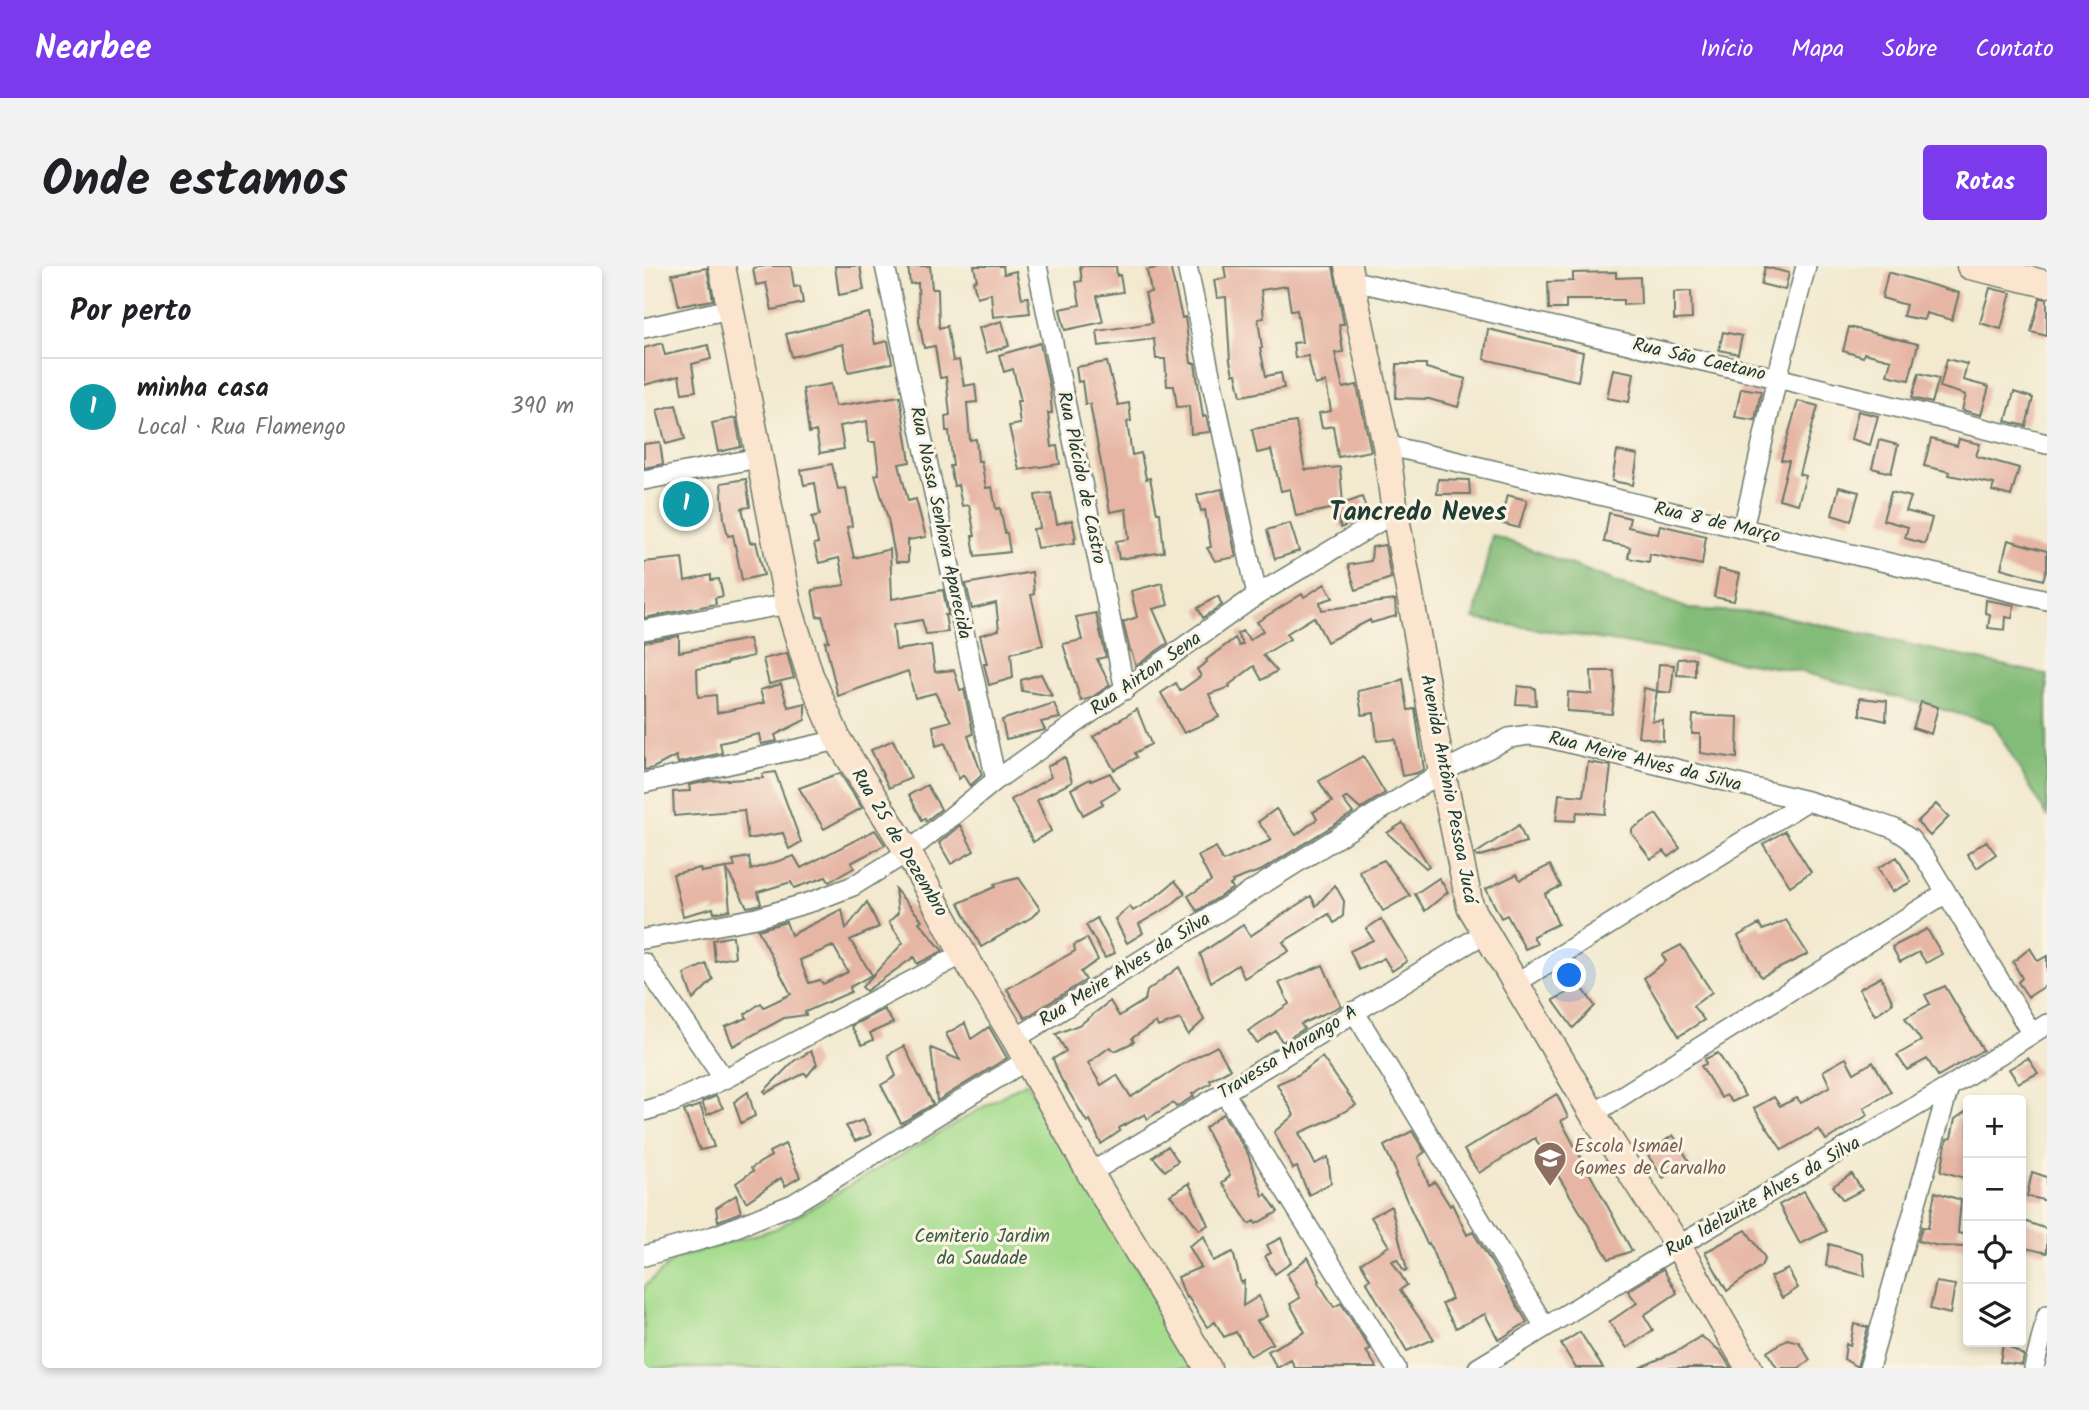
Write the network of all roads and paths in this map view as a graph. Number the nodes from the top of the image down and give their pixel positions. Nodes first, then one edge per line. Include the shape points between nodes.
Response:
1 (722, 266) edge
2 (885, 266) edge
3 (1037, 266) edge
4 (1187, 266) edge
5 (1806, 266) edge
6 (1970, 266) edge
7 (1349, 273) edge
8 (2047, 284) edge
9 (730, 309) junction
10 (644, 328) edge
11 (1777, 378) junction
12 (2047, 444) edge
13 (1387, 445) junction
14 (758, 458) junction
15 (644, 480) edge
16 (1395, 512) junction
17 (1743, 529) junction
18 (1257, 595) junction
19 (2047, 600) edge
20 (789, 604) junction
21 (644, 630) edge
22 (1125, 690) junction
23 (838, 740) junction
24 (1442, 772) junction
25 (996, 780) junction
26 (644, 783) edge
27 (1808, 802) junction
28 (908, 852) junction
29 (1946, 893) junction
30 (1485, 933) junction
31 (644, 939) edge
32 (963, 954) junction
33 (644, 963) edge
34 (1516, 983) junction
35 (1354, 1011) junction
36 (2039, 1029) edge
37 (1021, 1050) junction
38 (724, 1079) junction
39 (1949, 1087) junction
40 (1225, 1094) junction
41 (644, 1111) edge
42 (1593, 1114) junction
43 (1090, 1173) junction
44 (1678, 1246) junction
45 (644, 1256) edge
46 (2047, 1315) edge
47 (1545, 1327) junction
48 (1208, 1368) edge
49 (1396, 1368) edge
50 (1478, 1368) edge
51 (1749, 1368) edge
52 (1869, 1368) edge
53 (2034, 1368) edge

1 - 9 street, Rua 25 de Dezembro
2 - 25 street, Rua Nossa Senhora Aparecida
3 - 22 street, Rua Plácido de Castro
4 - 18 street
5 - 11 street
6 - 8 street
7 - 11 street, Rua São Caetano
7 - 13 street, Avenida Antônio Pessoa Jucá
9 - 10 street
9 - 14 street, Rua 25 de Dezembro
11 - 12 street, Rua São Caetano
11 - 17 street
13 - 16 street, Avenida Antônio Pessoa Jucá
13 - 17 street, Rua 8 de Março
14 - 15 street
14 - 20 street, Rua 25 de Dezembro
16 - 18 street, Rua Airton Sena
16 - 24 street, Avenida Antônio Pessoa Jucá
17 - 19 street, Rua 8 de Março
18 - 22 street, Rua Airton Sena
20 - 21 street
20 - 23 street, Rua 25 de Dezembro via 810,675
22 - 25 street, Rua Airton Sena
23 - 26 street
23 - 28 street, Rua 25 de Dezembro
24 - 27 street, Rua Meire Alves da Silva via 1510,738 1545,737
24 - 30 street, Avenida Antônio Pessoa Jucá via 1470,906
24 - 37 street, Rua Meire Alves da Silva
25 - 28 street, Rua Airton Sena
27 - 29 street, Rua Meire Alves da Silva via 1895,829 1910,839
27 - 34 street
28 - 31 street, Rua Airton Sena via 853,887 814,901 756,918
28 - 32 street, Rua 25 de Dezembro
29 - 36 street, Rua Meire Alves da Silva
29 - 42 street
30 - 34 street, Avenida Antônio Pessoa Jucá
30 - 35 street, Travessa Morango A
32 - 37 street, Rua 25 de Dezembro
32 - 38 street
33 - 38 street
34 - 42 street, Avenida Antônio Pessoa Jucá
35 - 40 street, Travessa Morango A
35 - 47 street
36 - 39 street, Rua Idelzuite Alves da Silva
37 - 43 street, Rua 25 de Dezembro
37 - 45 street, Rua Meire Alves da Silva via 793,1204 714,1236
38 - 41 street
39 - 44 street, Rua Idelzuite Alves da Silva
39 - 52 street
40 - 43 street, Travessa Morango A
40 - 49 street
42 - 44 street, Avenida Antônio Pessoa Jucá
43 - 48 street, Rua 25 de Dezembro
44 - 47 street, Rua Idelzuite Alves da Silva
44 - 51 street, Avenida Antônio Pessoa Jucá
46 - 53 street
47 - 50 street, Rua Idelzuite Alves da Silva

